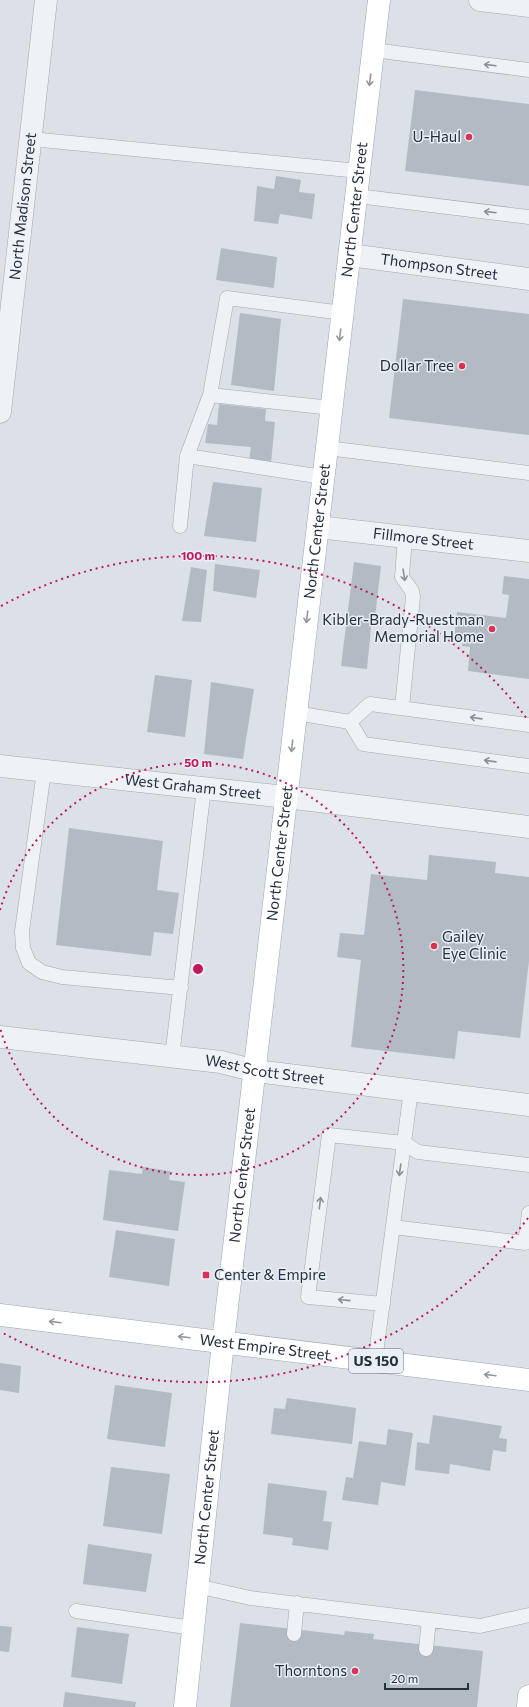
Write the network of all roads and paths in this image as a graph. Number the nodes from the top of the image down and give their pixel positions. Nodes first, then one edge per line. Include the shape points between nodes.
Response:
1 (46, 0) edge
2 (379, 0) edge
3 (480, 0) edge
4 (529, 6) edge
5 (373, 50) junction
6 (529, 70) edge
7 (31, 139) junction
8 (359, 172) junction
9 (357, 196) junction
10 (529, 217) edge
11 (350, 255) junction
12 (529, 279) edge
13 (343, 313) junction
14 (210, 396) junction
15 (332, 408) junction
16 (0, 412) edge
17 (327, 448) junction
18 (187, 456) junction
19 (529, 473) edge
20 (324, 477) junction
21 (180, 526) dead end
22 (318, 527) junction
23 (404, 537) junction
24 (529, 551) edge
25 (402, 707) junction
26 (296, 713) junction
27 (350, 722) junction
28 (529, 725) edge
29 (0, 766) edge
30 (529, 766) edge
31 (44, 771) junction
32 (204, 788) junction
33 (286, 798) junction
34 (529, 827) edge
35 (181, 988) junction
36 (0, 1037) edge
37 (172, 1057) junction
38 (256, 1071) junction
39 (411, 1090) junction
40 (529, 1105) edge
41 (404, 1143) junction
42 (529, 1165) edge
43 (529, 1213) edge
44 (393, 1227) junction
45 (383, 1304) junction
46 (0, 1315) edge
47 (223, 1342) junction
48 (375, 1361) junction
49 (529, 1380) edge
50 (197, 1586) junction
51 (297, 1603) junction
52 (76, 1611) dead end
53 (529, 1616) edge
54 (429, 1620) junction
55 (193, 1628) junction
56 (294, 1634) dead end
57 (426, 1649) dead end
58 (529, 1696) edge
59 (185, 1707) edge
60 (528, 1707) edge

1 - 7 street, North Madison Street
2 - 5 main road, North Center Street
3 - 4 street
6 -> 5 lane
5 -> 8 main road, North Center Street
7 - 8 lane
7 - 16 street, North Madison Street
8 - 9 main road, North Center Street
10 -> 9 lane
9 - 11 main road, North Center Street
11 - 12 street, Thompson Street
11 - 13 main road, North Center Street
13 - 14 lane via 227,298
13 -> 15 main road, North Center Street
14 - 15 lane
14 - 18 lane
15 - 17 main road, North Center Street
17 - 19 lane
17 - 20 main road, North Center Street
18 - 20 lane
18 - 21 lane
20 - 22 main road, North Center Street
22 - 23 street, Fillmore Street
22 -> 26 main road, North Center Street
23 - 24 street, Fillmore Street
23 -> 25 lane via 402,577 412,591 413,597
25 - 27 lane via 370,704
28 -> 25 lane
26 - 27 lane
26 -> 33 main road, North Center Street
30 -> 27 lane via 363,744
29 - 31 street, West Graham Street
31 - 32 street, West Graham Street
31 - 35 lane via 22,931 22,948 29,963 42,972 62,977
32 - 33 street, West Graham Street
32 - 35 lane
33 - 34 street, West Graham Street
33 - 38 main road, North Center Street
35 - 37 lane
36 - 37 street, West Scott Street
37 - 38 street, West Scott Street via 221,1062
38 - 39 street, West Scott Street
38 - 47 main road, North Center Street
39 - 40 street, West Scott Street
39 - 41 lane
41 - 42 lane via 418,1152
41 -> 44 lane
45 -> 41 lane via 308,1297 329,1135
43 - 44 lane via 525,1243
44 - 45 lane
45 - 48 lane
47 -> 46 main road, West Empire Street / US 150
47 - 48 main road, West Empire Street / US 150
47 - 50 main road, North Center Street
49 -> 48 main road, West Empire Street / US 150
50 - 51 lane via 250,1598
50 - 55 main road, North Center Street
51 - 54 lane
51 - 56 lane
52 - 55 lane
53 - 54 lane via 480,1626
54 - 57 lane
55 - 59 main road, North Center Street
58 - 60 main road

